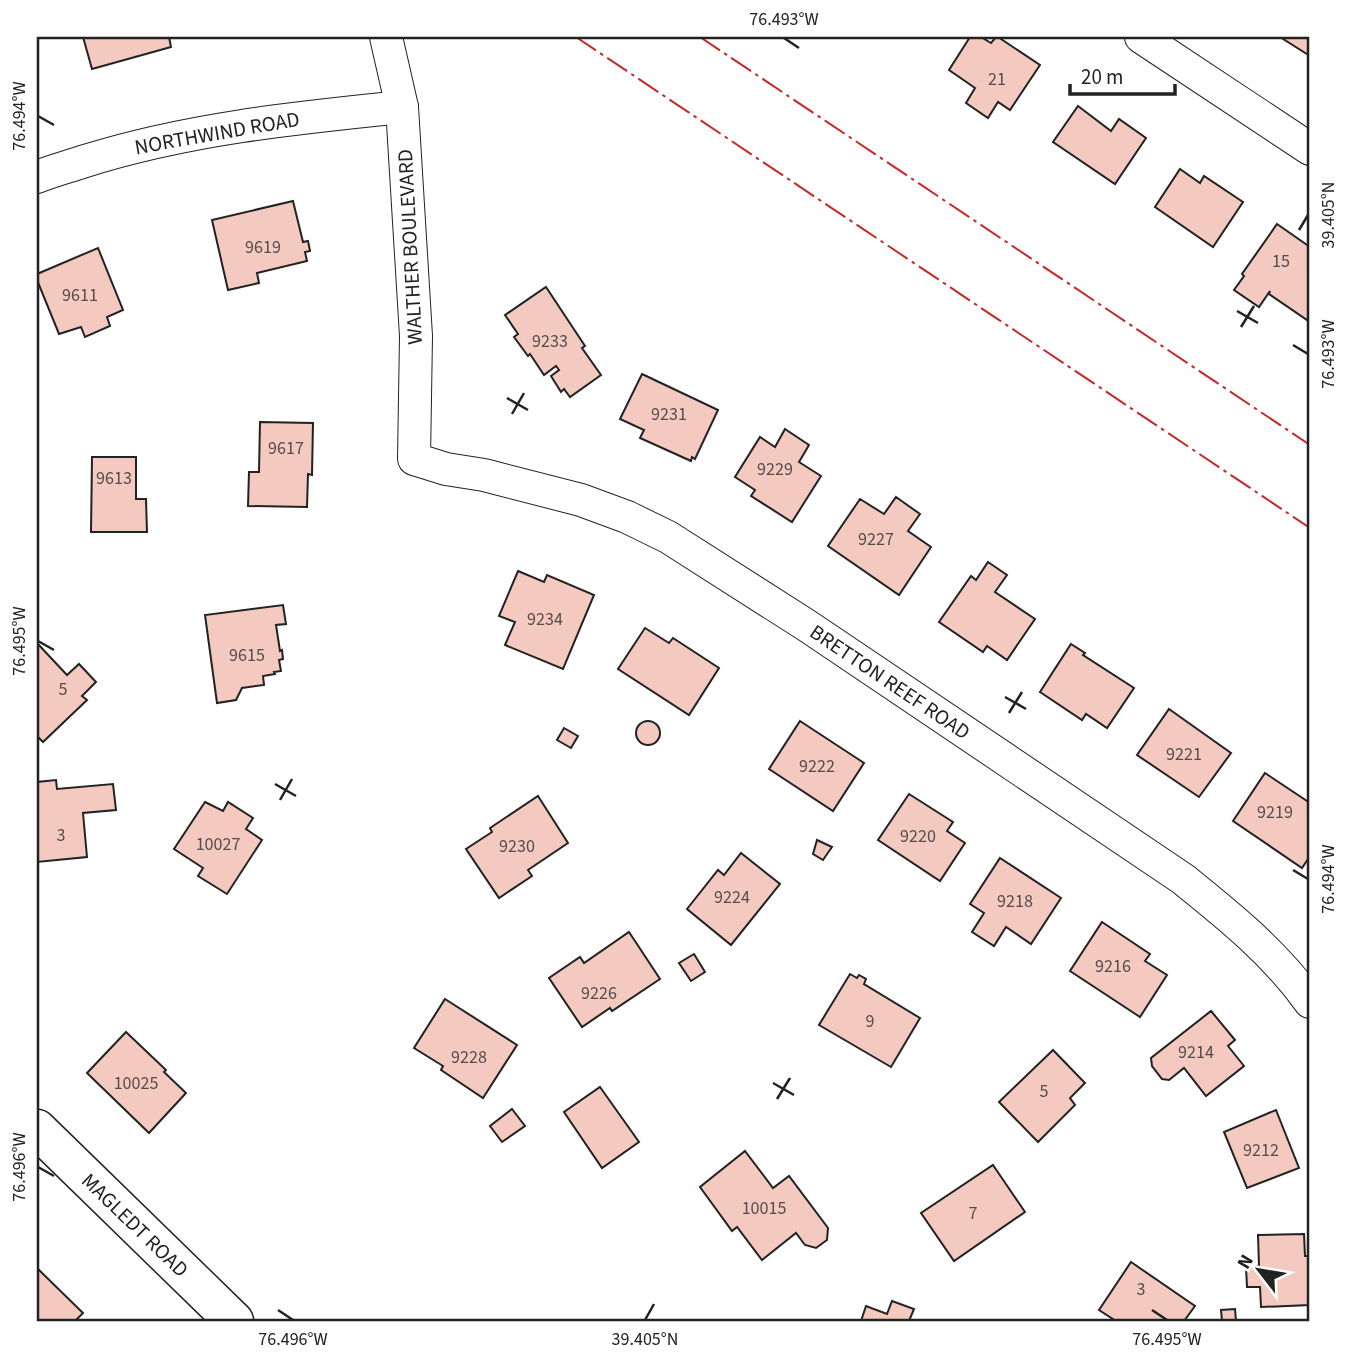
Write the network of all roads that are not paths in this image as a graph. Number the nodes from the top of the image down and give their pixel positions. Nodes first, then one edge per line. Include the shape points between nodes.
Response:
1 (386, 37) edge
2 (1141, 37) edge
3 (402, 107) junction
4 (1310, 149) edge
5 (37, 177) edge
6 (414, 458) joint
7 (1310, 1002) edge
8 (41, 1143) edge
9 (234, 1321) edge

1 - 3 street, WALTHER BOULEVARD
2 - 4 street
3 - 5 street, NORTHWIND ROAD via 200,132
3 - 6 street, WALTHER BOULEVARD via 416,336
6 - 7 street, BRETTON REEF ROAD via 581,500 667,537 1183,878 1271,955
8 - 9 street, MAGLEDT ROAD

